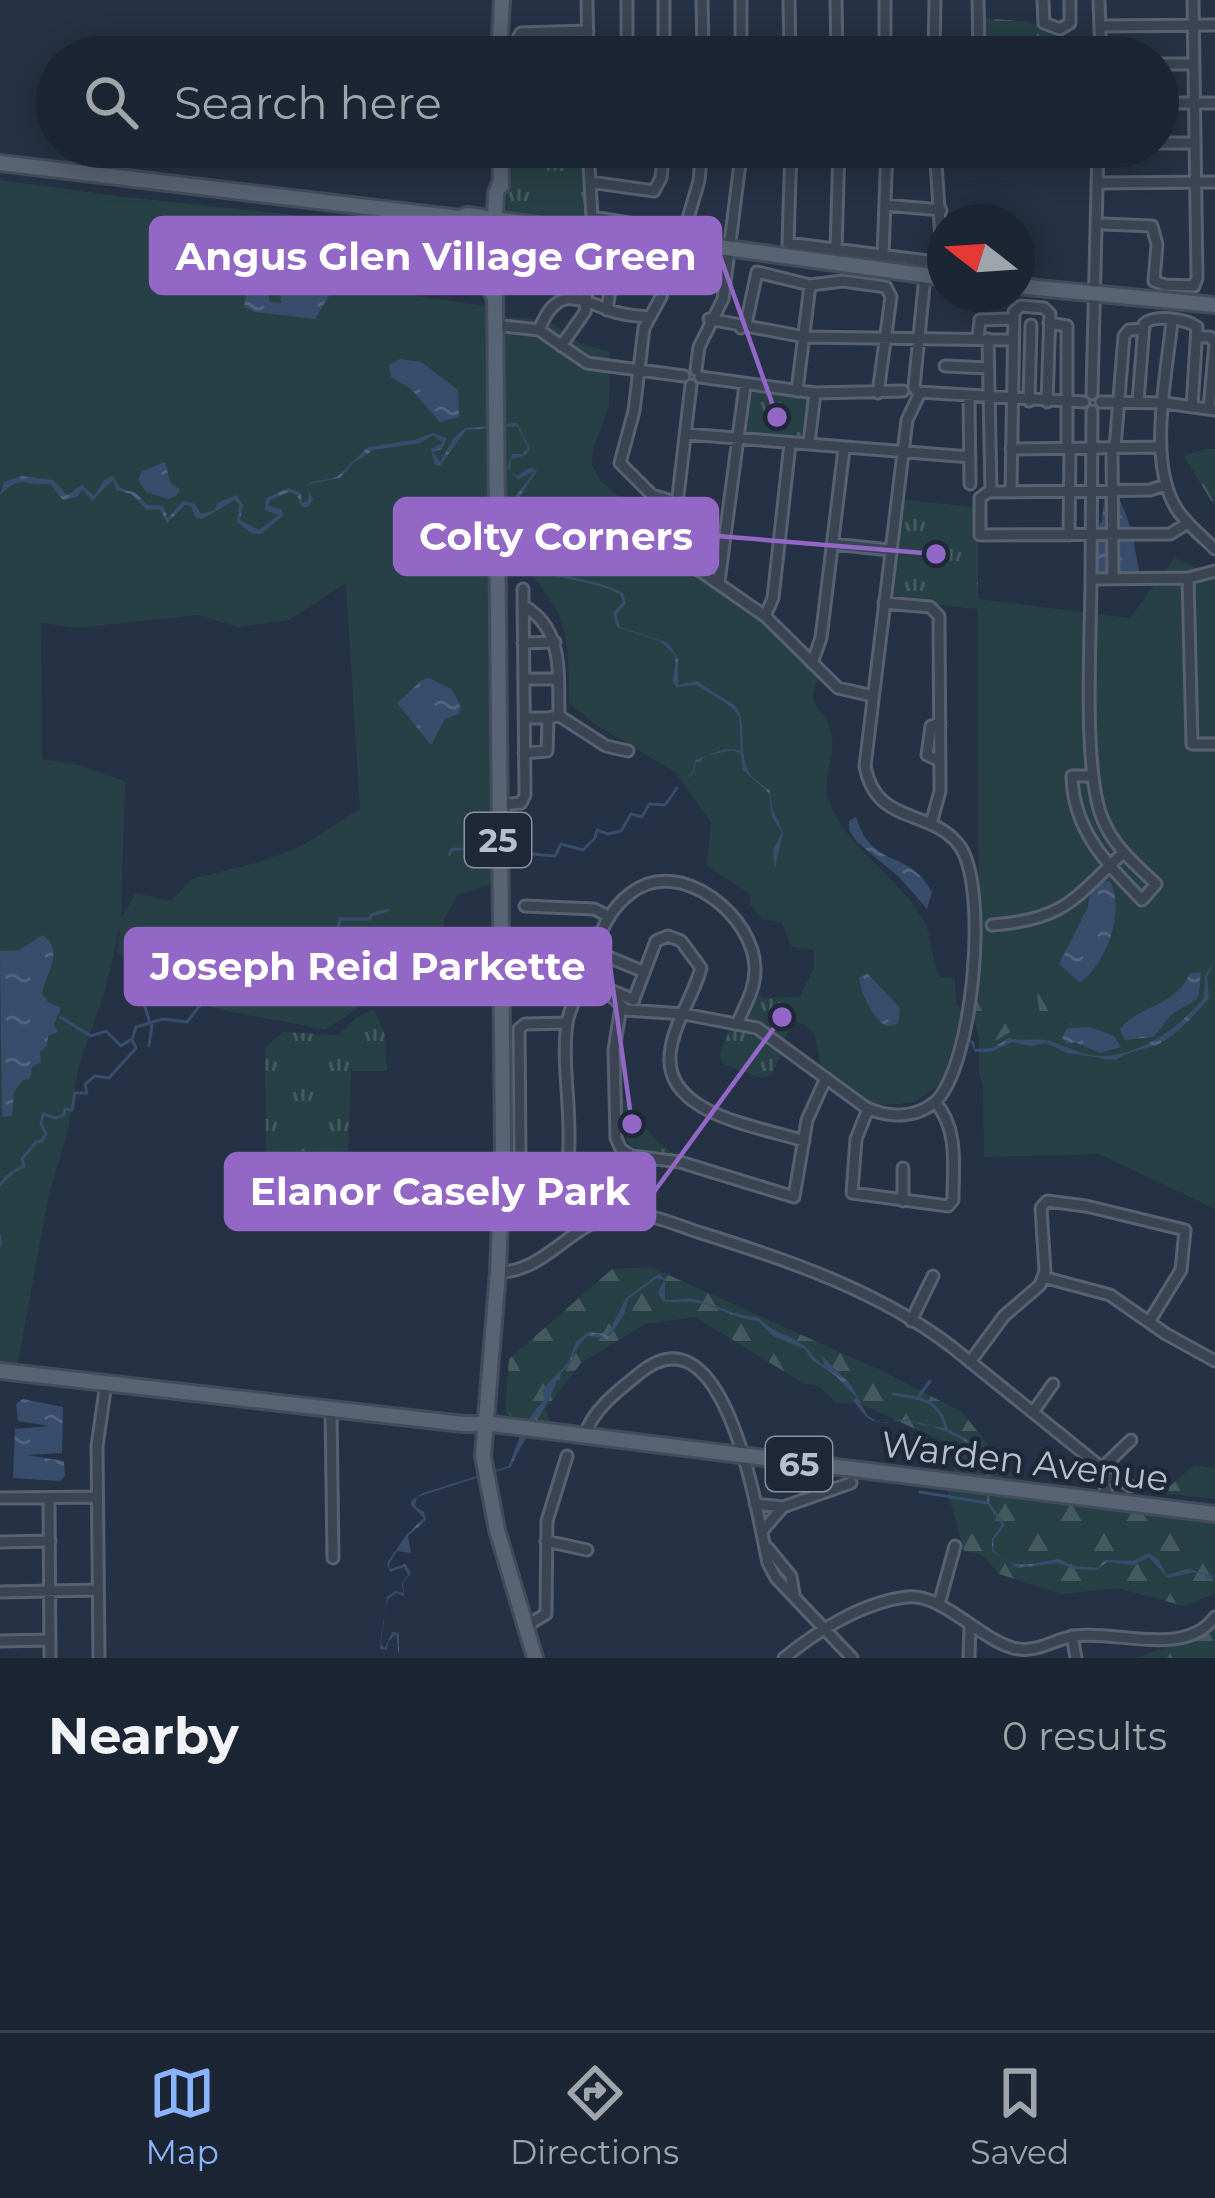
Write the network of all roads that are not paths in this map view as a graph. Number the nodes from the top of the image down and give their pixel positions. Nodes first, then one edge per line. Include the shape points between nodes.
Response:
1 (498, 0) edge
2 (587, 0) edge
3 (627, 0) edge
4 (664, 0) edge
5 (702, 0) edge
6 (741, 0) edge
7 (789, 0) edge
8 (836, 0) edge
9 (885, 0) edge
10 (934, 0) edge
11 (978, 0) edge
12 (1043, 0) edge
13 (1070, 0) edge
14 (1099, 0) edge
15 (1193, 0) edge
16 (1193, 25) junction
17 (1215, 25) edge
18 (1100, 26) junction
19 (587, 31) junction
20 (550, 32) junction
21 (499, 36) edge
22 (520, 36) edge
23 (550, 36) edge
24 (587, 36) edge
25 (627, 36) edge
26 (664, 36) edge
27 (703, 36) edge
28 (741, 36) edge
29 (790, 36) edge
30 (837, 36) edge
31 (885, 36) edge
32 (934, 36) edge
33 (977, 36) edge
34 (1100, 36) edge
35 (1179, 64) edge
36 (1194, 64) junction
37 (1179, 103) edge
38 (1194, 103) junction
39 (1215, 103) edge
40 (1179, 142) edge
41 (1195, 142) junction
42 (0, 163) edge
43 (36, 167) edge
44 (42, 168) edge
45 (500, 168) edge
46 (589, 168) edge
47 (661, 168) edge
48 (698, 168) edge
49 (739, 168) edge
50 (790, 168) edge
51 (839, 168) edge
52 (886, 168) edge
53 (937, 168) edge
54 (1101, 168) edge
55 (590, 182) junction
56 (1196, 182) junction
57 (1215, 182) edge
58 (1101, 184) junction
59 (940, 204) edge
60 (885, 205) junction
61 (927, 210) edge
62 (499, 223) junction
63 (1104, 224) junction
64 (592, 235) junction
65 (836, 250) junction
66 (727, 252) junction
67 (883, 256) junction
68 (927, 258) edge
69 (925, 276) joint
70 (810, 285) junction
71 (1035, 288) edge
72 (1099, 295) junction
73 (584, 300) junction
74 (1215, 305) edge
75 (607, 310) junction
76 (648, 317) junction
77 (711, 320) junction
78 (1172, 320) junction
79 (1013, 321) junction
80 (1049, 324) junction
81 (1031, 325) junction
82 (495, 326) junction
83 (741, 328) junction
84 (1144, 329) junction
85 (539, 330) junction
86 (805, 337) junction
87 (1197, 337) junction
88 (983, 339) junction
89 (885, 340) junction
90 (916, 340) junction
91 (1011, 340) junction
92 (561, 346) junction
93 (945, 366) dead end
94 (988, 368) junction
95 (637, 371) junction
96 (692, 376) junction
97 (746, 385) junction
98 (797, 391) junction
99 (815, 393) junction
100 (883, 393) junction
101 (910, 395) junction
102 (969, 398) junction
103 (990, 398) junction
104 (1010, 400) junction
105 (1029, 401) junction
106 (1047, 402) junction
107 (1067, 402) junction
108 (1092, 402) junction
109 (1119, 402) junction
110 (1138, 402) junction
111 (1165, 403) junction
112 (1192, 407) junction
113 (1212, 410) edge
114 (686, 434) junction
115 (738, 440) junction
116 (809, 443) junction
117 (790, 444) junction
118 (1161, 447) junction
119 (844, 448) junction
120 (1068, 448) junction
121 (1092, 448) junction
122 (1113, 448) junction
123 (1011, 449) junction
124 (902, 454) junction
125 (970, 458) junction
126 (970, 484) dead end
127 (1166, 485) junction
128 (1012, 491) junction
129 (1069, 491) junction
130 (1091, 491) junction
131 (1112, 491) junction
132 (992, 492) junction
133 (678, 502) junction
134 (1188, 523) junction
135 (1091, 534) junction
136 (1069, 535) junction
137 (1113, 535) junction
138 (832, 544) junction
139 (1215, 549) edge
140 (890, 550) junction
141 (1215, 571) edge
142 (1187, 578) junction
143 (1091, 579) junction
144 (1113, 579) junction
145 (718, 582) junction
146 (523, 590) dead end
147 (884, 603) junction
148 (524, 606) junction
149 (765, 616) junction
150 (555, 642) junction
151 (523, 644) junction
152 (812, 663) junction
153 (524, 679) junction
154 (558, 679) junction
155 (873, 696) junction
156 (523, 700) junction
157 (496, 701) junction
158 (553, 716) junction
159 (524, 718) junction
160 (1215, 744) edge
161 (628, 752) dead end
162 (524, 753) junction
163 (1093, 776) junction
164 (498, 806) junction
165 (1102, 820) junction
166 (931, 824) junction
167 (1084, 829) junction
168 (1124, 853) junction
169 (1109, 867) junction
170 (525, 905) dead end
171 (608, 916) junction
172 (992, 925) dead end
173 (594, 951) junction
174 (499, 965) junction
175 (641, 975) junction
176 (584, 979) junction
177 (628, 1002) junction
178 (684, 1014) junction
179 (738, 1022) junction
180 (567, 1023) junction
181 (826, 1078) junction
182 (935, 1102) junction
183 (868, 1109) junction
184 (804, 1141) junction
185 (903, 1168) dead end
186 (904, 1201) junction
187 (498, 1272) junction
188 (933, 1276) dead end
189 (1043, 1277) junction
190 (911, 1321) junction
191 (1149, 1322) junction
192 (1215, 1361) edge
193 (970, 1362) junction
194 (0, 1371) edge
195 (106, 1383) junction
196 (1054, 1384) dead end
197 (331, 1408) junction
198 (1033, 1412) junction
199 (488, 1427) junction
200 (585, 1436) junction
201 (1131, 1440) dead end
202 (614, 1442) junction
203 (567, 1456) dead end
204 (742, 1457) junction
205 (1104, 1473) junction
206 (851, 1483) dead end
207 (1130, 1486) dead end
208 (97, 1497) junction
209 (0, 1498) edge
210 (49, 1498) junction
211 (1108, 1502) junction
212 (755, 1504) junction
213 (783, 1507) junction
214 (1215, 1514) edge
215 (762, 1532) junction
216 (50, 1541) junction
217 (546, 1541) junction
218 (0, 1542) edge
219 (955, 1546) dead end
220 (587, 1550) dead end
221 (333, 1558) dead end
222 (98, 1590) junction
223 (0, 1592) edge
224 (50, 1592) junction
225 (939, 1604) junction
226 (1215, 1617) edge
227 (526, 1626) junction
228 (970, 1627) junction
229 (824, 1629) junction
230 (1072, 1636) junction
231 (50, 1640) junction
232 (0, 1641) edge
233 (50, 1658) edge
234 (99, 1658) edge
235 (535, 1658) edge
236 (784, 1658) edge
237 (852, 1658) edge
238 (969, 1658) edge
239 (1076, 1658) edge

1 - 21 main road
2 - 19 street
3 - 25 street
4 - 26 street
5 - 27 street
6 - 28 street
7 - 29 street
8 - 30 street
9 - 31 street
10 - 32 street
11 - 33 street
12 - 13 street via 1044,23 1060,29 1070,23
14 - 18 street
15 - 16 street
16 - 17 street
16 - 18 street
16 - 36 street
18 - 34 street
19 - 20 street
19 - 24 street
20 - 22 street
20 - 23 street
35 - 36 street
36 - 38 street
37 - 38 street
38 - 39 street
38 - 41 street
40 - 41 street
41 - 56 street
42 - 43 main road
44 - 62 main road
45 - 62 main road, 25
46 - 55 street
47 - 55 street via 654,191
48 - 55 street via 687,231 592,218
49 - 66 street
50 - 65 street via 788,243
51 - 65 street
52 - 60 street
53 - 59 street
54 - 58 street
56 - 57 street
56 - 58 street
56 - 63 street via 1191,287 1154,281 1152,226
58 - 63 street
58 - 72 street
60 - 61 street
60 - 67 street
62 - 64 main road
62 - 82 main road, 25
63 - 72 street
64 - 66 main road
64 - 73 street
65 - 67 street
66 - 69 main road
66 - 77 street
67 - 68 street
69 - 90 street
70 - 83 street via 757,272
70 - 86 street
70 - 89 street via 889,288
71 - 72 main road
72 - 74 main road
72 - 108 street
73 - 75 street
73 - 85 street via 554,302
73 - 92 street via 585,312
75 - 76 street
75 - 76 street via 615,257 669,264
76 - 95 street
77 - 83 street
77 - 96 street
78 - 84 street via 1146,320
78 - 87 street via 1196,325
78 - 111 street
79 - 80 street via 1023,305 1048,310
79 - 81 street
79 - 88 street via 985,317
79 - 91 street
80 - 81 street
80 - 106 street
80 - 107 street via 1067,326
81 - 105 street
82 - 85 street
82 - 157 main road, 25
83 - 86 street
84 - 109 street via 1124,336
84 - 110 street
85 - 92 street
86 - 89 street
86 - 98 street
87 - 112 street
87 - 113 street via 1214,344
88 - 90 street
88 - 91 street
88 - 94 street
89 - 90 street
89 - 100 street
90 - 101 street
91 - 104 street
92 - 95 street via 586,363
93 - 94 street
94 - 103 street
95 - 96 street
95 - 133 street via 620,463 652,495
96 - 97 street
96 - 114 street
97 - 98 street
97 - 115 street
98 - 99 street
99 - 100 street
99 - 116 street
100 - 101 street
101 - 102 street
101 - 124 street
102 - 103 street
102 - 125 street
103 - 104 street
103 - 132 street
104 - 105 street
104 - 123 street
105 - 106 street
106 - 107 street
107 - 108 street
107 - 120 street
108 - 109 street
108 - 121 street
109 - 110 street
109 - 122 street
110 - 111 street
111 - 112 street
111 - 118 street
112 - 113 street
114 - 115 street
114 - 133 street
115 - 117 street
115 - 145 street
116 - 117 street
116 - 119 street
117 - 149 street
118 - 122 street
118 - 127 street
119 - 124 street
119 - 138 street
120 - 121 street
120 - 123 street
120 - 129 street
121 - 122 street
121 - 130 street
122 - 131 street
123 - 128 street
124 - 125 street
124 - 140 street
125 - 126 street
127 - 131 street
127 - 134 street
128 - 129 street
128 - 132 street
129 - 130 street
129 - 136 street
130 - 131 street
130 - 135 street
131 - 137 street
132 - 136 street via 980,498 980,535
133 - 145 street via 682,551
134 - 137 street via 1174,533
134 - 139 street
135 - 136 street
135 - 137 street
135 - 143 street
137 - 144 street
138 - 140 street
138 - 152 street
140 - 147 street
141 - 142 street
142 - 144 street
142 - 160 street via 1192,745
143 - 144 street
143 - 163 street
145 - 149 street
146 - 148 street
147 - 155 street
147 - 166 street via 939,616 940,723 931,726 927,755 940,761 940,796
148 - 150 street
148 - 151 street
149 - 152 street
150 - 151 street
150 - 154 street
151 - 153 street
152 - 155 street via 838,688
153 - 154 street
153 - 156 street
154 - 158 street
155 - 166 street via 870,785 888,807
156 - 157 street
156 - 159 street
157 - 164 main road, 25
158 - 159 street
158 - 161 street
158 - 162 street via 547,751
159 - 162 street
162 - 164 street via 524,801
163 - 165 street
163 - 167 street via 1072,776
164 - 174 main road, 25
165 - 167 street
165 - 168 street
166 - 182 street via 957,843 972,876 975,980 948,1084
167 - 169 street
168 - 169 street
168 - 169 street via 1156,884 1142,900
169 - 172 street via 1052,914
170 - 171 street
171 - 173 street
171 - 179 street via 654,882 712,898 746,934 754,957 753,987
173 - 175 street
173 - 176 street
174 - 176 street
174 - 187 main road, 25
175 - 177 street
175 - 178 street via 659,939 681,941 701,968
176 - 177 street
176 - 180 street
177 - 178 street
177 - 184 street via 614,1050 616,1138 628,1155 680,1162 793,1197
178 - 179 street
178 - 184 street via 670,1068 686,1098
179 - 181 street
180 - 180 street via 568,1160 524,1162 519,1029
181 - 183 street
181 - 184 street
182 - 183 street via 902,1115
182 - 186 street via 951,1129 953,1202
183 - 186 street via 850,1191
185 - 186 street
187 - 190 street via 525,1269 605,1217 638,1214 804,1266
187 - 199 main road, 25
188 - 190 street
189 - 191 street via 1096,1288
189 - 191 street via 1047,1201 1179,1226 1187,1238 1180,1270
189 - 193 street
190 - 193 street
191 - 192 street
193 - 198 street
194 - 195 main road, Warden Avenue / 65
195 - 197 main road, Warden Avenue / 65
195 - 208 street
196 - 198 street
197 - 199 main road, Warden Avenue / 65
197 - 221 street
198 - 205 street
199 - 200 main road, Warden Avenue / 65
199 - 202 main road, Warden Avenue / 65
199 - 227 main road, 25 via 488,1487
200 - 202 main road, Warden Avenue / 65
200 - 204 street via 648,1366 676,1362 717,1388
201 - 205 street
202 - 204 main road, Warden Avenue / 65
203 - 217 street
204 - 211 main road, Warden Avenue / 65
204 - 212 street
205 - 207 street
205 - 211 street
206 - 213 street
208 - 210 street
208 - 222 street
209 - 210 street
210 - 216 street
211 - 214 main road, Warden Avenue / 65
212 - 213 street
212 - 215 street
213 - 215 street
215 - 229 street via 794,1594
216 - 218 street
216 - 224 street
217 - 220 street
217 - 227 street via 546,1614
219 - 225 street
222 - 224 street
222 - 234 street
223 - 224 street
224 - 231 street
225 - 228 street
225 - 229 street via 905,1597
226 - 230 street via 1170,1641
227 - 235 main road, 25
228 - 230 street via 1028,1651
228 - 238 street
229 - 236 street
229 - 237 street
230 - 239 street
231 - 232 street
231 - 233 street

